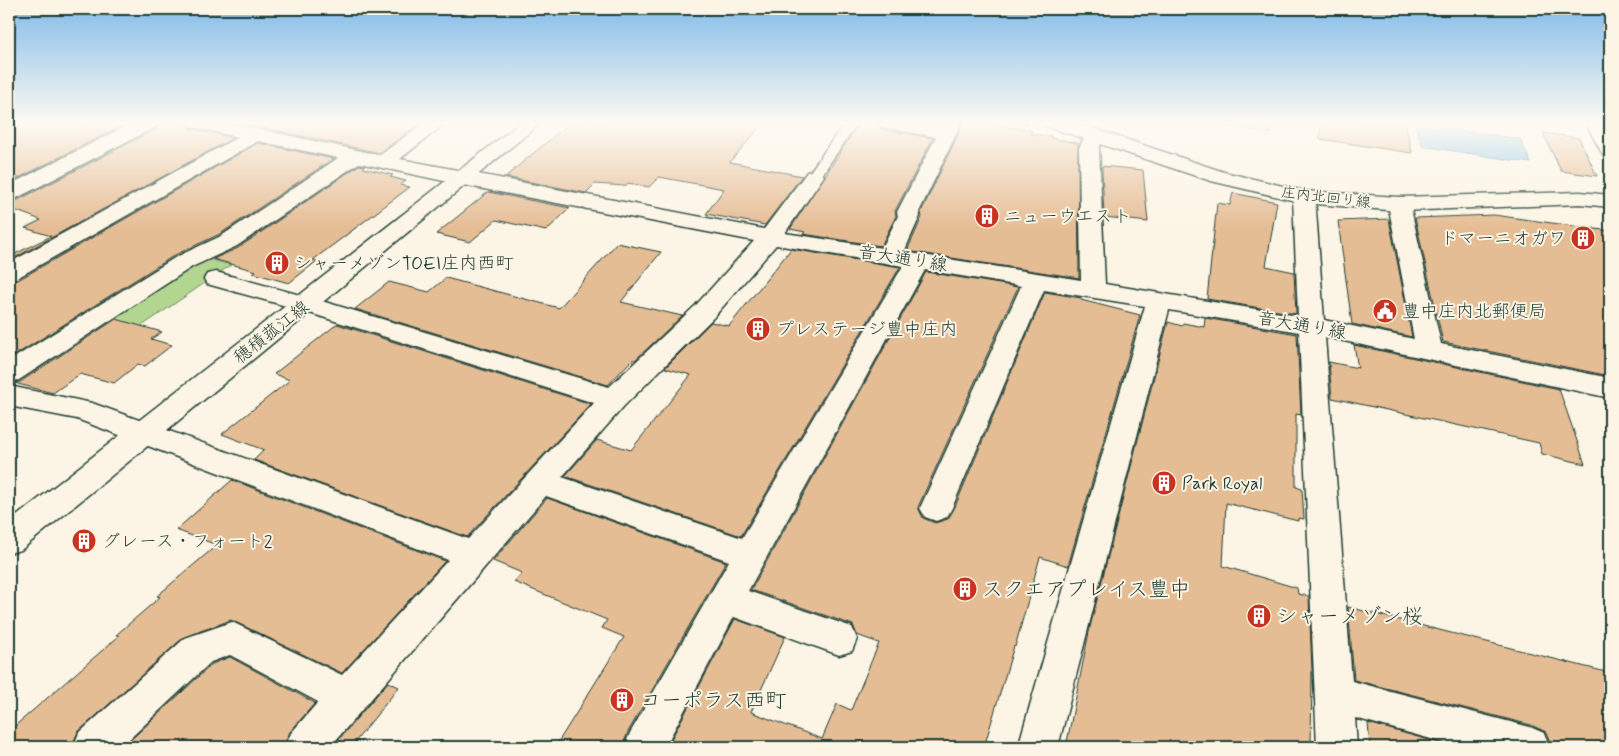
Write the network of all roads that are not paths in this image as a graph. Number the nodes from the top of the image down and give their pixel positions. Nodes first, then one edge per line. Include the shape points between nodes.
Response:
1 (80, 157) edge
2 (215, 157) edge
3 (353, 157) edge
4 (361, 157) edge
5 (390, 157) edge
6 (490, 157) edge
7 (827, 157) edge
8 (936, 157) edge
9 (1089, 157) edge
10 (1160, 157) edge
11 (384, 162) junction
12 (814, 176) joint
13 (463, 179) junction
14 (9, 193) edge
15 (1304, 197) junction
16 (1610, 201) edge
17 (1399, 204) junction
18 (770, 237) junction
19 (890, 256) junction
20 (918, 261) junction
21 (9, 273) edge
22 (216, 279) dead end
23 (1036, 280) junction
24 (1093, 289) junction
25 (1159, 300) junction
26 (306, 304) junction
27 (1310, 326) junction
28 (1429, 349) junction
29 (9, 373) edge
30 (1610, 388) edge
31 (9, 396) edge
32 (614, 399) junction
33 (144, 432) junction
34 (540, 482) junction
35 (936, 508) dead end
36 (9, 540) edge
37 (750, 554) junction
38 (475, 556) junction
39 (727, 599) junction
40 (840, 638) dead end
41 (1334, 694) junction
42 (347, 697) junction
43 (93, 747) edge
44 (305, 747) edge
45 (644, 747) edge
46 (1038, 747) edge
47 (1337, 747) edge
48 (1530, 747) edge

1 - 14 street
2 - 21 street
3 - 29 street via 229,241 184,262
4 - 11 street, 音大通り線
5 - 11 street
6 - 13 street, 穂積菰江線
7 - 12 lane
8 - 19 street
9 - 24 street
10 - 15 street, 庄内北回り線 via 1218,177
11 - 13 street, 音大通り線
12 - 18 street
13 - 18 street, 音大通り線
13 - 26 street, 穂積菰江線
15 - 17 street, 庄内北回り線
15 - 27 street
16 - 17 street, 庄内北回り線 via 1580,198
17 - 28 street
18 - 19 street, 音大通り線
18 - 32 street via 705,311
19 - 20 street, 音大通り線
20 - 23 street, 音大通り線
20 - 37 street
22 - 26 street
23 - 24 street, 音大通り線
23 - 35 street
24 - 25 street, 音大通り線
25 - 27 street, 音大通り線
25 - 46 street
26 - 32 street
26 - 33 street, 穂積菰江線
27 - 28 street, 音大通り線
27 - 41 street
28 - 30 street, 音大通り線
31 - 33 street via 82,410
32 - 34 street
33 - 36 street, 穂積菰江線
33 - 38 street
34 - 37 street
34 - 38 street
37 - 39 street
38 - 42 street
39 - 40 street
39 - 45 street
41 - 47 street
41 - 48 street
42 - 43 street via 232,638 198,650
42 - 44 street

